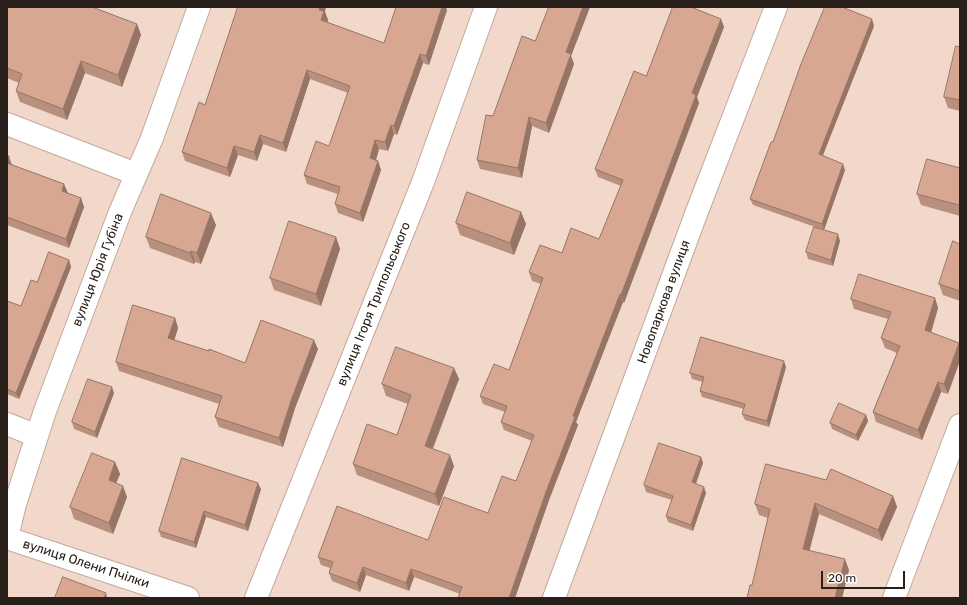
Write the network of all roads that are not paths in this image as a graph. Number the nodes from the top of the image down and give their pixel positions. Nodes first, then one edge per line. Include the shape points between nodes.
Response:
1 (199, 7) edge
2 (486, 7) edge
3 (776, 7) edge
4 (7, 124) edge
5 (136, 174) junction
6 (7, 424) edge
7 (960, 425) edge
8 (37, 436) junction
9 (7, 537) edge
10 (188, 598) edge
11 (256, 598) edge
12 (554, 598) edge
13 (894, 598) edge

1 - 5 street, вулиця Юрія Губіна via 152,138
2 - 11 street, вулиця Ігоря Трипольського via 423,182
3 - 12 street, Новопаркова вулиця via 696,214
4 - 5 street
5 - 8 street, вулиця Юрія Губіна
6 - 8 street
7 - 13 street
8 - 9 street, вулиця Юрія Губіна
9 - 10 street, вулиця Олени Пчілки

